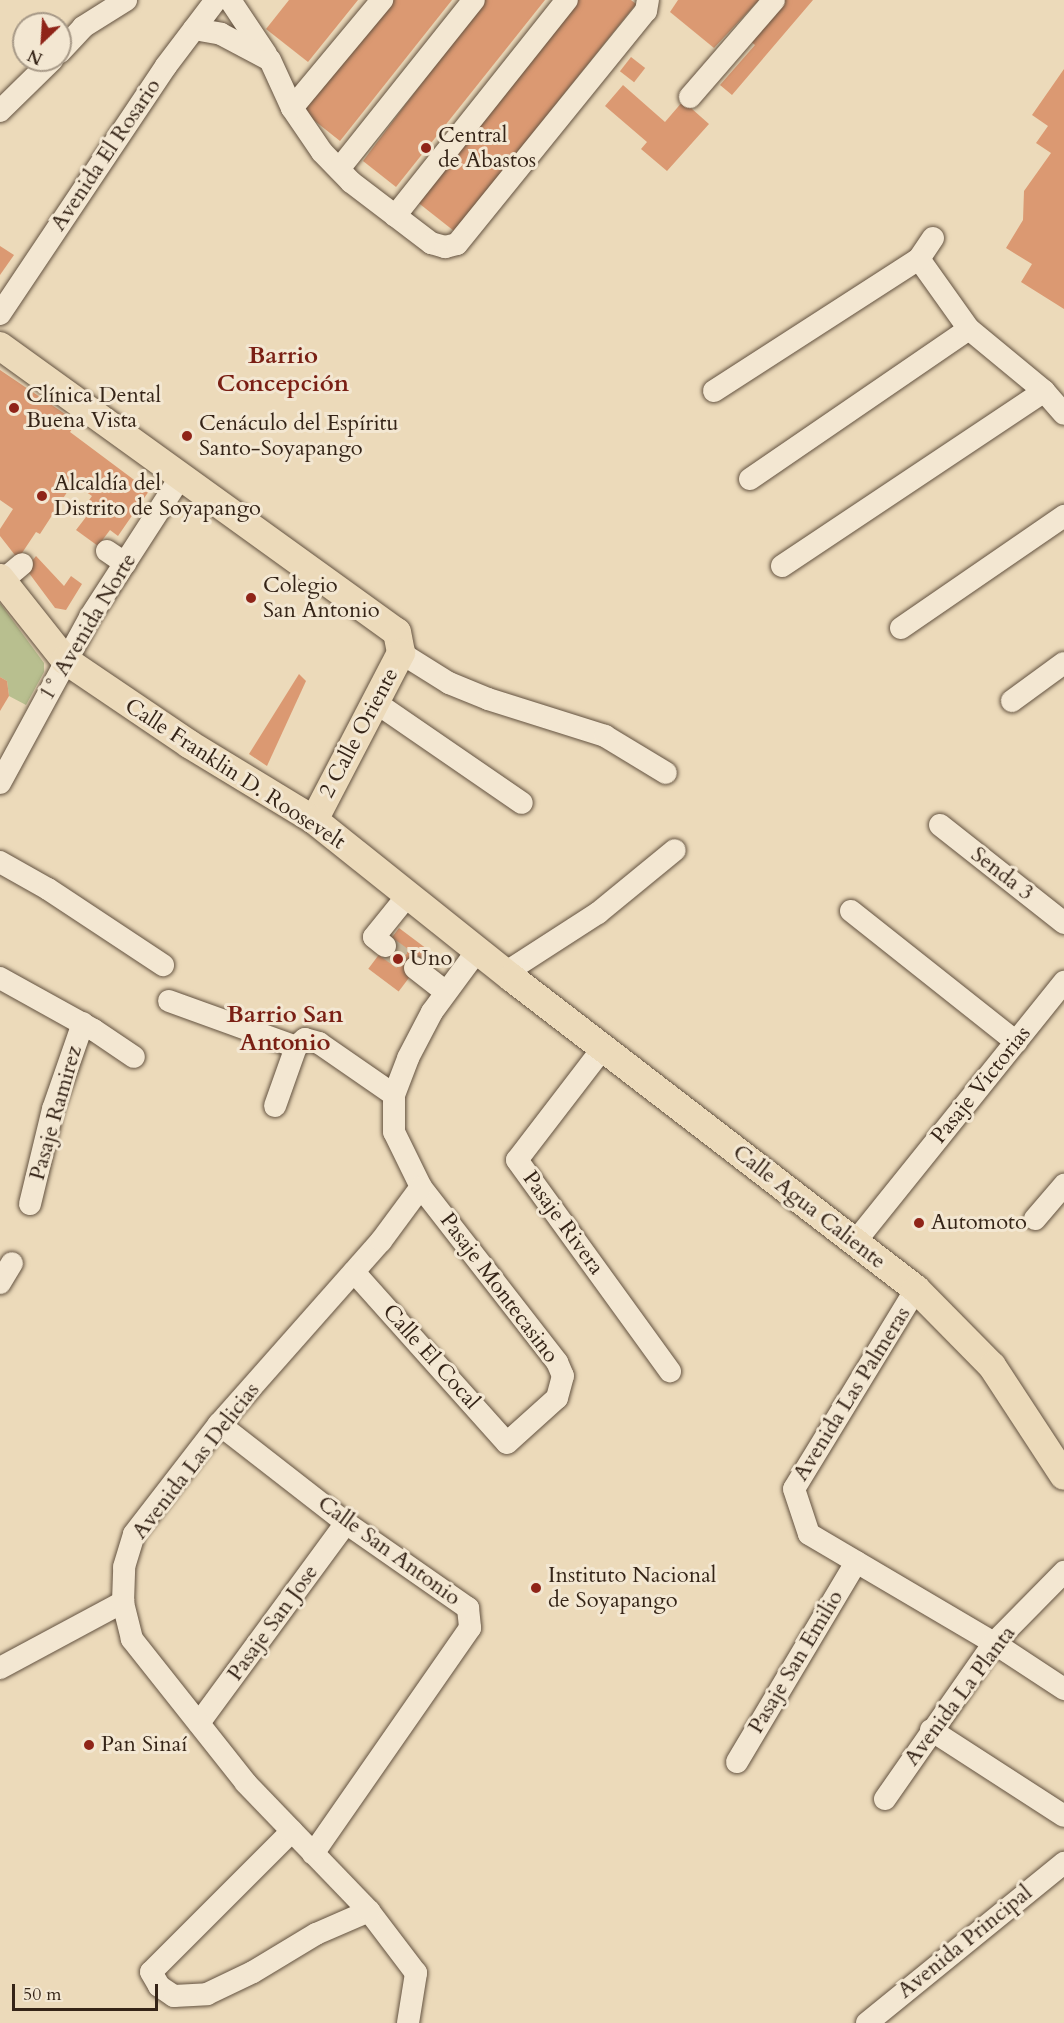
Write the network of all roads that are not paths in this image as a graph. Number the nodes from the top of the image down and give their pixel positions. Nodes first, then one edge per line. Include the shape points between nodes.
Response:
1 (126, 0) edge
2 (216, 0) edge
3 (230, 0) edge
4 (382, 0) edge
5 (474, 0) edge
6 (567, 0) edge
7 (648, 0) edge
8 (774, 0) edge
9 (194, 29) junction
10 (72, 39) edge
11 (270, 60) junction
12 (40, 72) edge
13 (690, 97) dead end
14 (292, 108) junction
15 (0, 111) edge
16 (339, 169) junction
17 (395, 216) junction
18 (933, 238) dead end
19 (919, 259) junction
20 (0, 314) edge
21 (969, 329) junction
22 (0, 346) edge
23 (1044, 391) junction
24 (714, 392) dead end
25 (1064, 414) edge
26 (182, 475) junction
27 (750, 479) dead end
28 (1064, 516) edge
29 (782, 566) dead end
30 (8, 574) edge
31 (902, 628) dead end
32 (401, 653) junction
33 (65, 660) junction
34 (1064, 663) edge
35 (1012, 701) dead end
36 (375, 702) junction
37 (666, 773) dead end
38 (0, 783) edge
39 (522, 803) dead end
40 (314, 820) junction
41 (940, 825) dead end
42 (675, 850) dead end
43 (0, 862) edge
44 (408, 895) junction
45 (851, 911) dead end
46 (1064, 923) edge
47 (385, 946) dead end
48 (477, 951) junction
49 (163, 965) dead end
50 (415, 968) tunnel mouth
51 (508, 976) junction
52 (0, 978) edge
53 (1064, 982) edge
54 (446, 992) junction
55 (170, 1001) dead end
56 (82, 1023) junction
57 (1016, 1042) junction
58 (296, 1047) junction
59 (603, 1048) junction
60 (134, 1058) dead end
61 (394, 1095) junction
62 (275, 1106) dead end
63 (1064, 1185) edge
64 (421, 1187) junction
65 (30, 1204) dead end
66 (1035, 1219) dead end
67 (855, 1242) junction
68 (12, 1263) dead end
69 (354, 1272) junction
70 (0, 1283) edge
71 (916, 1289) junction
72 (670, 1371) dead end
73 (219, 1424) junction
74 (507, 1443) joint
75 (1064, 1476) edge
76 (346, 1523) junction
77 (856, 1562) junction
78 (1064, 1572) edge
79 (123, 1602) junction
80 (994, 1643) junction
81 (0, 1668) edge
82 (1064, 1689) edge
83 (199, 1723) junction
84 (931, 1730) junction
85 (737, 1762) dead end
86 (885, 1799) dead end
87 (1064, 1816) edge
88 (292, 1831) junction
89 (313, 1854) junction
90 (1064, 1863) edge
91 (369, 1911) junction
92 (408, 2023) edge
93 (867, 2023) edge

1 - 10 street via 83,27
2 - 9 street, Avenida El Rosario
3 - 11 street
4 - 14 street
5 - 16 street
6 - 17 street
7 - 17 street via 646,11 457,244 445,247 431,243
8 - 13 street
9 - 11 street via 221,34
9 - 20 street, Avenida El Rosario
11 - 14 street
12 - 15 street
14 - 16 street
16 - 17 street
18 - 19 street
19 - 21 street
19 - 24 street
21 - 23 street
21 - 27 street
22 - 26 main road, 2 Calle Oriente
23 - 25 street
23 - 29 street
26 - 32 main road, 2 Calle Oriente via 391,624 400,640
26 - 33 street, 1° Avenida Norte via 116,557
28 - 31 street
30 - 33 main road, Calle Franklin D. Roosevelt
32 - 36 main road, 2 Calle Oriente
32 - 37 street via 449,683 488,699 605,736
33 - 38 street, 1° Avenida Norte
33 - 40 main road, Calle Franklin D. Roosevelt via 179,737
34 - 35 street
36 - 39 street
36 - 40 main road, 2 Calle Oriente
40 - 44 main road, Calle Franklin D. Roosevelt
41 - 46 street, Senda 3
42 - 51 street via 598,913
43 - 49 street
44 - 47 street via 374,937
44 - 48 main road, Calle Franklin D. Roosevelt
45 - 57 street
48 - 51 main road, Calle Franklin D. Roosevelt
48 - 54 street
50 - 54 street
51 - 59 main road, Calle Agua Caliente
52 - 56 street, Pasaje Ramirez
53 - 57 street, Pasaje Victorias
54 - 61 street via 432,1012
55 - 58 street
56 - 60 street, Pasaje Ramirez
56 - 65 street, Pasaje Ramirez via 53,1109
57 - 67 street, Pasaje Victorias
58 - 61 street via 305,1039 319,1043
58 - 62 street
59 - 67 main road, Calle Agua Caliente
59 - 72 street, Pasaje Rivera via 517,1160
61 - 64 street via 394,1132
63 - 66 street
64 - 69 street, Avenida Las Delicias
64 - 74 street, Pasaje Montecasino via 561,1370 562,1384 553,1404
67 - 71 main road, Calle Agua Caliente
68 - 70 street
69 - 73 street, Avenida Las Delicias
69 - 74 street, Calle El Cocal
71 - 75 main road, Calle Agua Caliente via 992,1366
71 - 77 street, Avenida Las Palmeras via 794,1489 809,1534
73 - 76 street, Calle San Antonio
73 - 79 street, Avenida Las Delicias via 134,1534 124,1567
76 - 83 street, Pasaje San Jose
76 - 89 street, Calle San Antonio via 468,1608 470,1628
77 - 80 street, Avenida Las Palmeras
77 - 85 street, Pasaje San Emilio
78 - 80 street, Avenida La Planta
79 - 81 street
79 - 83 street, Avenida Las Delicias via 132,1639
80 - 82 street, Avenida Las Palmeras
80 - 84 street, Avenida La Planta
83 - 88 street, Avenida Las Delicias via 246,1783
84 - 86 street, Avenida La Planta
84 - 87 street
88 - 89 street, Avenida Las Delicias
88 - 91 street via 151,1972 159,1986 174,1996 207,1994 254,1972 316,1934
89 - 91 street, Avenida Las Delicias
90 - 93 street, Avenida Principal
91 - 92 street, Avenida Las Delicias via 416,1973

